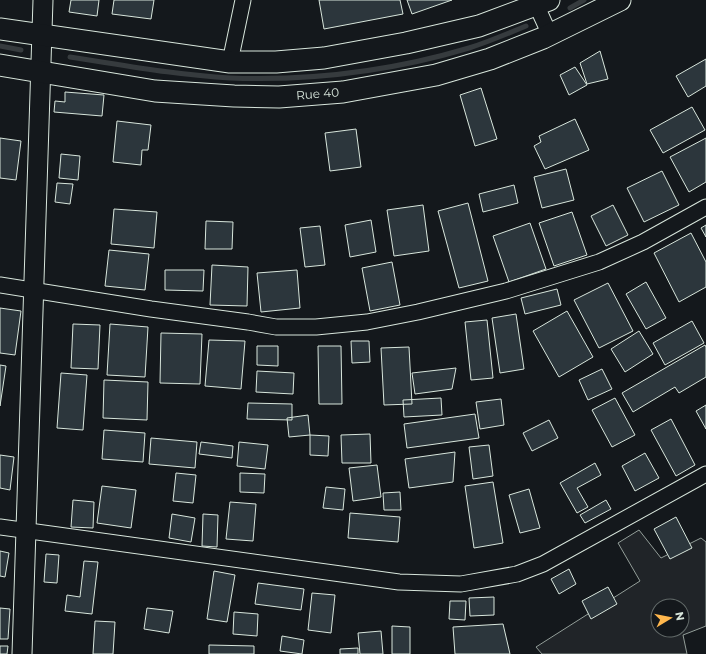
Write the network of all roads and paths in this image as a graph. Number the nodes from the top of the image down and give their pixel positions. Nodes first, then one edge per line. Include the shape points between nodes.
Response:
1 (43, 0) edge
2 (243, 0) edge
3 (620, 0) edge
4 (540, 2) edge
5 (0, 29) edge
6 (42, 35) junction
7 (550, 35) junction
8 (230, 62) junction
9 (0, 65) edge
10 (41, 72) junction
11 (706, 207) edge
12 (0, 285) edge
13 (34, 291) junction
14 (706, 474) edge
15 (0, 527) edge
16 (26, 531) junction
17 (22, 654) edge

1 - 6 street
2 - 8 street
3 - 7 main road, Rue 40
4 - 7 street
4 - 8 main road via 479,26 365,51 276,62
5 - 6 main road
6 - 8 main road
6 - 10 street
7 - 10 main road, Rue 40 via 490,60 436,75 343,92 280,97 155,91
9 - 10 main road, Rue 40
10 - 13 street
11 - 13 street via 643,242 599,262 506,291 367,322 316,327 276,327
12 - 13 street
13 - 16 street
14 - 16 street via 543,564 517,574 461,584 399,582
15 - 16 street
16 - 17 street

